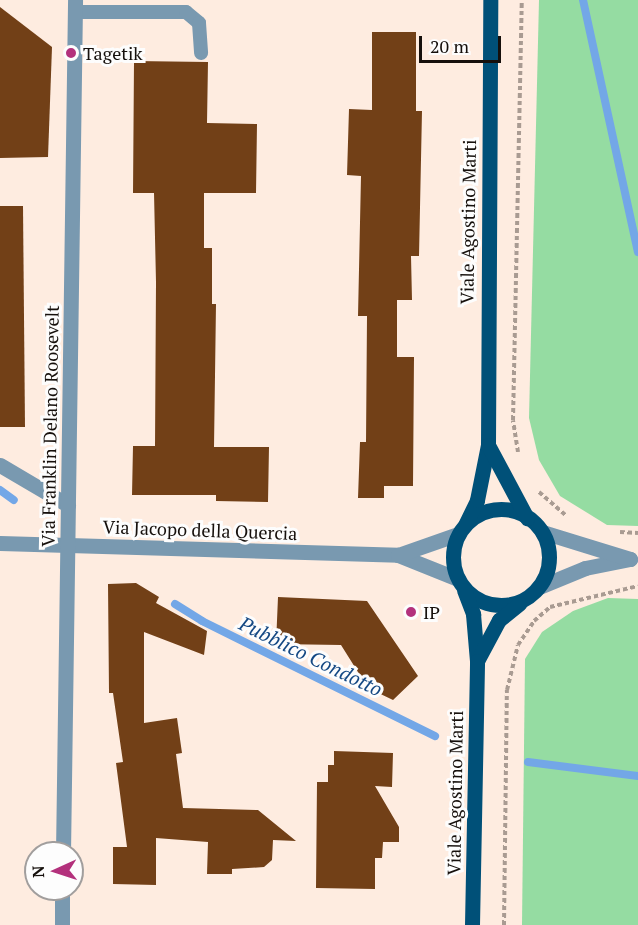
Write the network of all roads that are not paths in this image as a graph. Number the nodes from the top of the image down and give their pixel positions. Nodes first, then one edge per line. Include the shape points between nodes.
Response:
1 (490, 0) edge
2 (72, 5) edge
3 (201, 53) dead end
4 (488, 445) junction
5 (0, 465) edge
6 (68, 506) junction
7 (527, 518) junction
8 (462, 530) junction
9 (542, 532) junction
10 (0, 543) edge
11 (68, 545) junction
12 (398, 555) junction
13 (634, 559) edge
14 (460, 583) junction
15 (539, 587) junction
16 (525, 599) junction
17 (477, 661) junction
18 (63, 841) edge
19 (62, 901) edge
20 (62, 925) edge
21 (472, 925) edge

1 - 4 main road, Viale Agostino Marti
2 - 3 lane via 186,12 199,23
2 - 6 street, Via Franklin Delano Roosevelt
4 - 7 main road, Viale Agostino Marti
4 - 8 main road, Viale Agostino Marti via 477,500
5 - 6 street
6 - 11 street, Via Franklin Delano Roosevelt
7 - 8 main road via 510,510 491,510
7 - 9 main road
8 - 12 street, Via Jacopo della Quercia
8 - 14 main road via 452,559
9 - 13 street
9 - 15 main road via 549,562
10 - 11 street, Via Jacopo della Quercia
11 - 12 street, Via Jacopo della Quercia
11 - 18 street, Via Franklin Delano Roosevelt
12 - 14 street, Via Jacopo della Quercia
13 - 15 street via 585,568
14 - 16 main road via 488,604 503,606
14 - 17 main road, Viale Agostino Marti via 472,614
15 - 16 main road
16 - 17 main road, Viale Agostino Marti via 499,620
17 - 21 main road, Viale Agostino Marti
19 - 20 street

